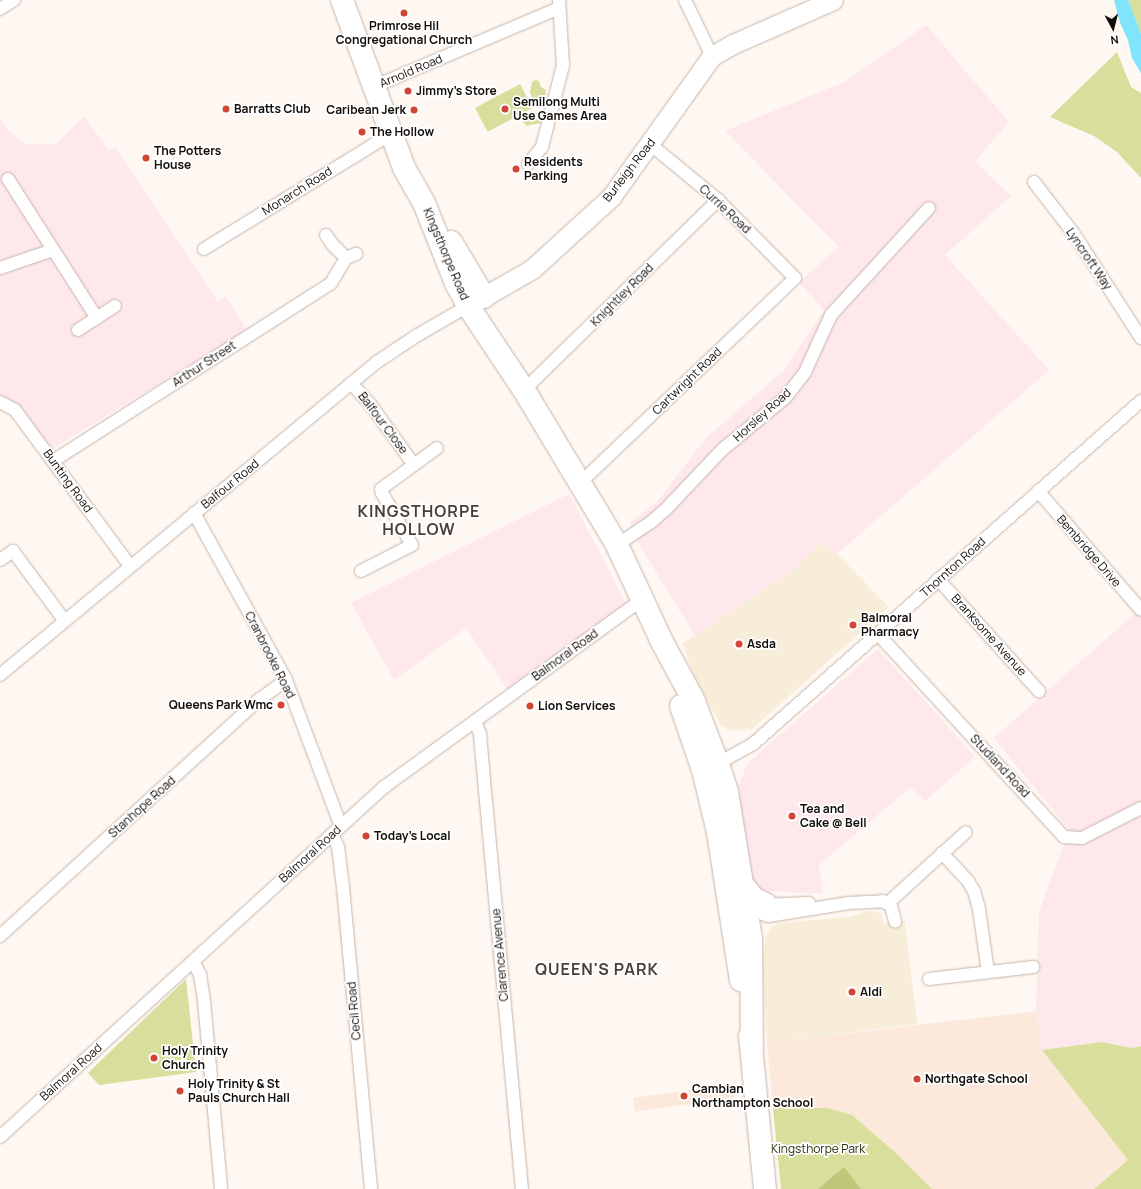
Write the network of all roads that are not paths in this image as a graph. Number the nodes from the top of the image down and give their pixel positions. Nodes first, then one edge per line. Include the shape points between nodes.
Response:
1 (14, 0) edge
2 (342, 0) edge
3 (354, 0) edge
4 (685, 0) edge
5 (833, 0) edge
6 (559, 4) edge
7 (0, 9) edge
8 (712, 56) junction
9 (378, 85) junction
10 (391, 134) junction
11 (650, 144) junction
12 (528, 164) dead end
13 (8, 179) dead end
14 (1034, 182) dead end
15 (718, 200) junction
16 (424, 203) junction
17 (928, 208) dead end
18 (326, 234) dead end
19 (204, 249) dead end
20 (53, 250) junction
21 (0, 268) edge
22 (795, 278) joint
23 (476, 302) junction
24 (115, 306) dead end
25 (97, 318) junction
26 (78, 330) dead end
27 (1141, 338) edge
28 (352, 382) junction
29 (524, 390) junction
30 (1141, 401) edge
31 (0, 402) edge
32 (437, 448) dead end
33 (53, 461) junction
34 (414, 465) junction
35 (580, 483) junction
36 (1038, 491) junction
37 (194, 513) junction
38 (617, 545) junction
39 (0, 560) edge
40 (130, 566) junction
41 (361, 571) dead end
42 (938, 579) junction
43 (643, 599) junction
44 (1141, 610) edge
45 (64, 620) junction
46 (878, 634) junction
47 (0, 675) edge
48 (286, 680) junction
49 (1039, 691) dead end
50 (475, 721) junction
51 (711, 767) junction
52 (1141, 808) edge
53 (337, 830) junction
54 (966, 832) dead end
55 (942, 853) junction
56 (735, 888) junction
57 (888, 903) junction
58 (760, 909) junction
59 (895, 921) dead end
60 (0, 936) edge
61 (743, 942) junction
62 (193, 961) junction
63 (1032, 966) dead end
64 (988, 972) junction
65 (928, 979) dead end
66 (0, 1137) edge
67 (221, 1189) edge
68 (371, 1189) edge
69 (522, 1189) edge
70 (765, 1189) edge

1 - 7 street
2 - 9 highway, Kingsthorpe Road
3 - 9 highway, Kingsthorpe Road
4 - 8 street
5 - 8 main road, Burleigh Road via 733,44
6 - 9 street, Arnold Road
6 - 12 street via 563,65 542,147
8 - 11 main road, Burleigh Road
9 - 10 highway, Kingsthorpe Road
9 - 16 highway, Kingsthorpe Road via 417,166
10 - 16 highway, Kingsthorpe Road via 404,168
10 - 19 street, Monarch Road
11 - 15 street, Currie Road
11 - 23 main road, Burleigh Road via 611,197 532,269
13 - 20 street
14 - 27 street, Lyncroft Way via 1074,234
15 - 22 street, Currie Road
15 - 29 street, Knightley Road
16 - 23 highway, Kingsthorpe Road via 456,282
17 - 38 street, Horsley Road via 831,315 805,372 785,398 723,449 650,523
18 - 33 street, Arthur Street via 333,245 351,256 331,283
20 - 21 street
20 - 25 street
22 - 35 street, Cartwright Road
23 - 28 street, Balfour Road via 395,349
23 - 29 highway, Kingsthorpe Road
24 - 25 street
25 - 26 street
28 - 34 street, Balfour Close
28 - 37 street, Balfour Road
29 - 35 highway, Kingsthorpe Road
30 - 36 street, Thornton Road
31 - 33 street, Bunting Road via 15,410
32 - 34 street
33 - 40 street, Bunting Road
34 - 41 street via 382,488 382,493 412,545
35 - 38 highway, Kingsthorpe Road
36 - 42 street, Thornton Road
36 - 44 street, Bembridge Drive
37 - 40 street, Balfour Road
37 - 48 street, Cranbrooke Road
38 - 43 highway, Kingsthorpe Road
39 - 45 street via 13,551
40 - 45 street, Balfour Road
42 - 46 street, Thornton Road
42 - 49 street, Branksome Avenue
43 - 50 street, Balmoral Road
43 - 51 highway, Kingsthorpe Road via 661,640 693,699
45 - 47 street, Balfour Road
46 - 51 street, Thornton Road via 753,744
46 - 52 street, Studland Road via 1064,837 1082,838
48 - 53 street, Cranbrooke Road
48 - 60 street, Stanhope Road via 260,699
50 - 53 street, Balmoral Road via 384,787
50 - 69 street, Clarence Avenue via 480,734 483,762
51 - 56 highway via 715,773 724,865
51 - 56 highway, Kingsthorpe Road via 727,792
53 - 62 street, Balmoral Road
53 - 68 street, Cecil Road
54 - 55 street
55 - 57 street
55 - 64 street via 974,891
56 - 58 highway via 754,899
56 - 61 highway
57 - 58 street via 878,900
57 - 59 street
58 - 61 highway via 739,913
61 - 70 highway
62 - 66 street, Balmoral Road
62 - 67 street via 200,975 202,988
63 - 64 street
64 - 65 street

